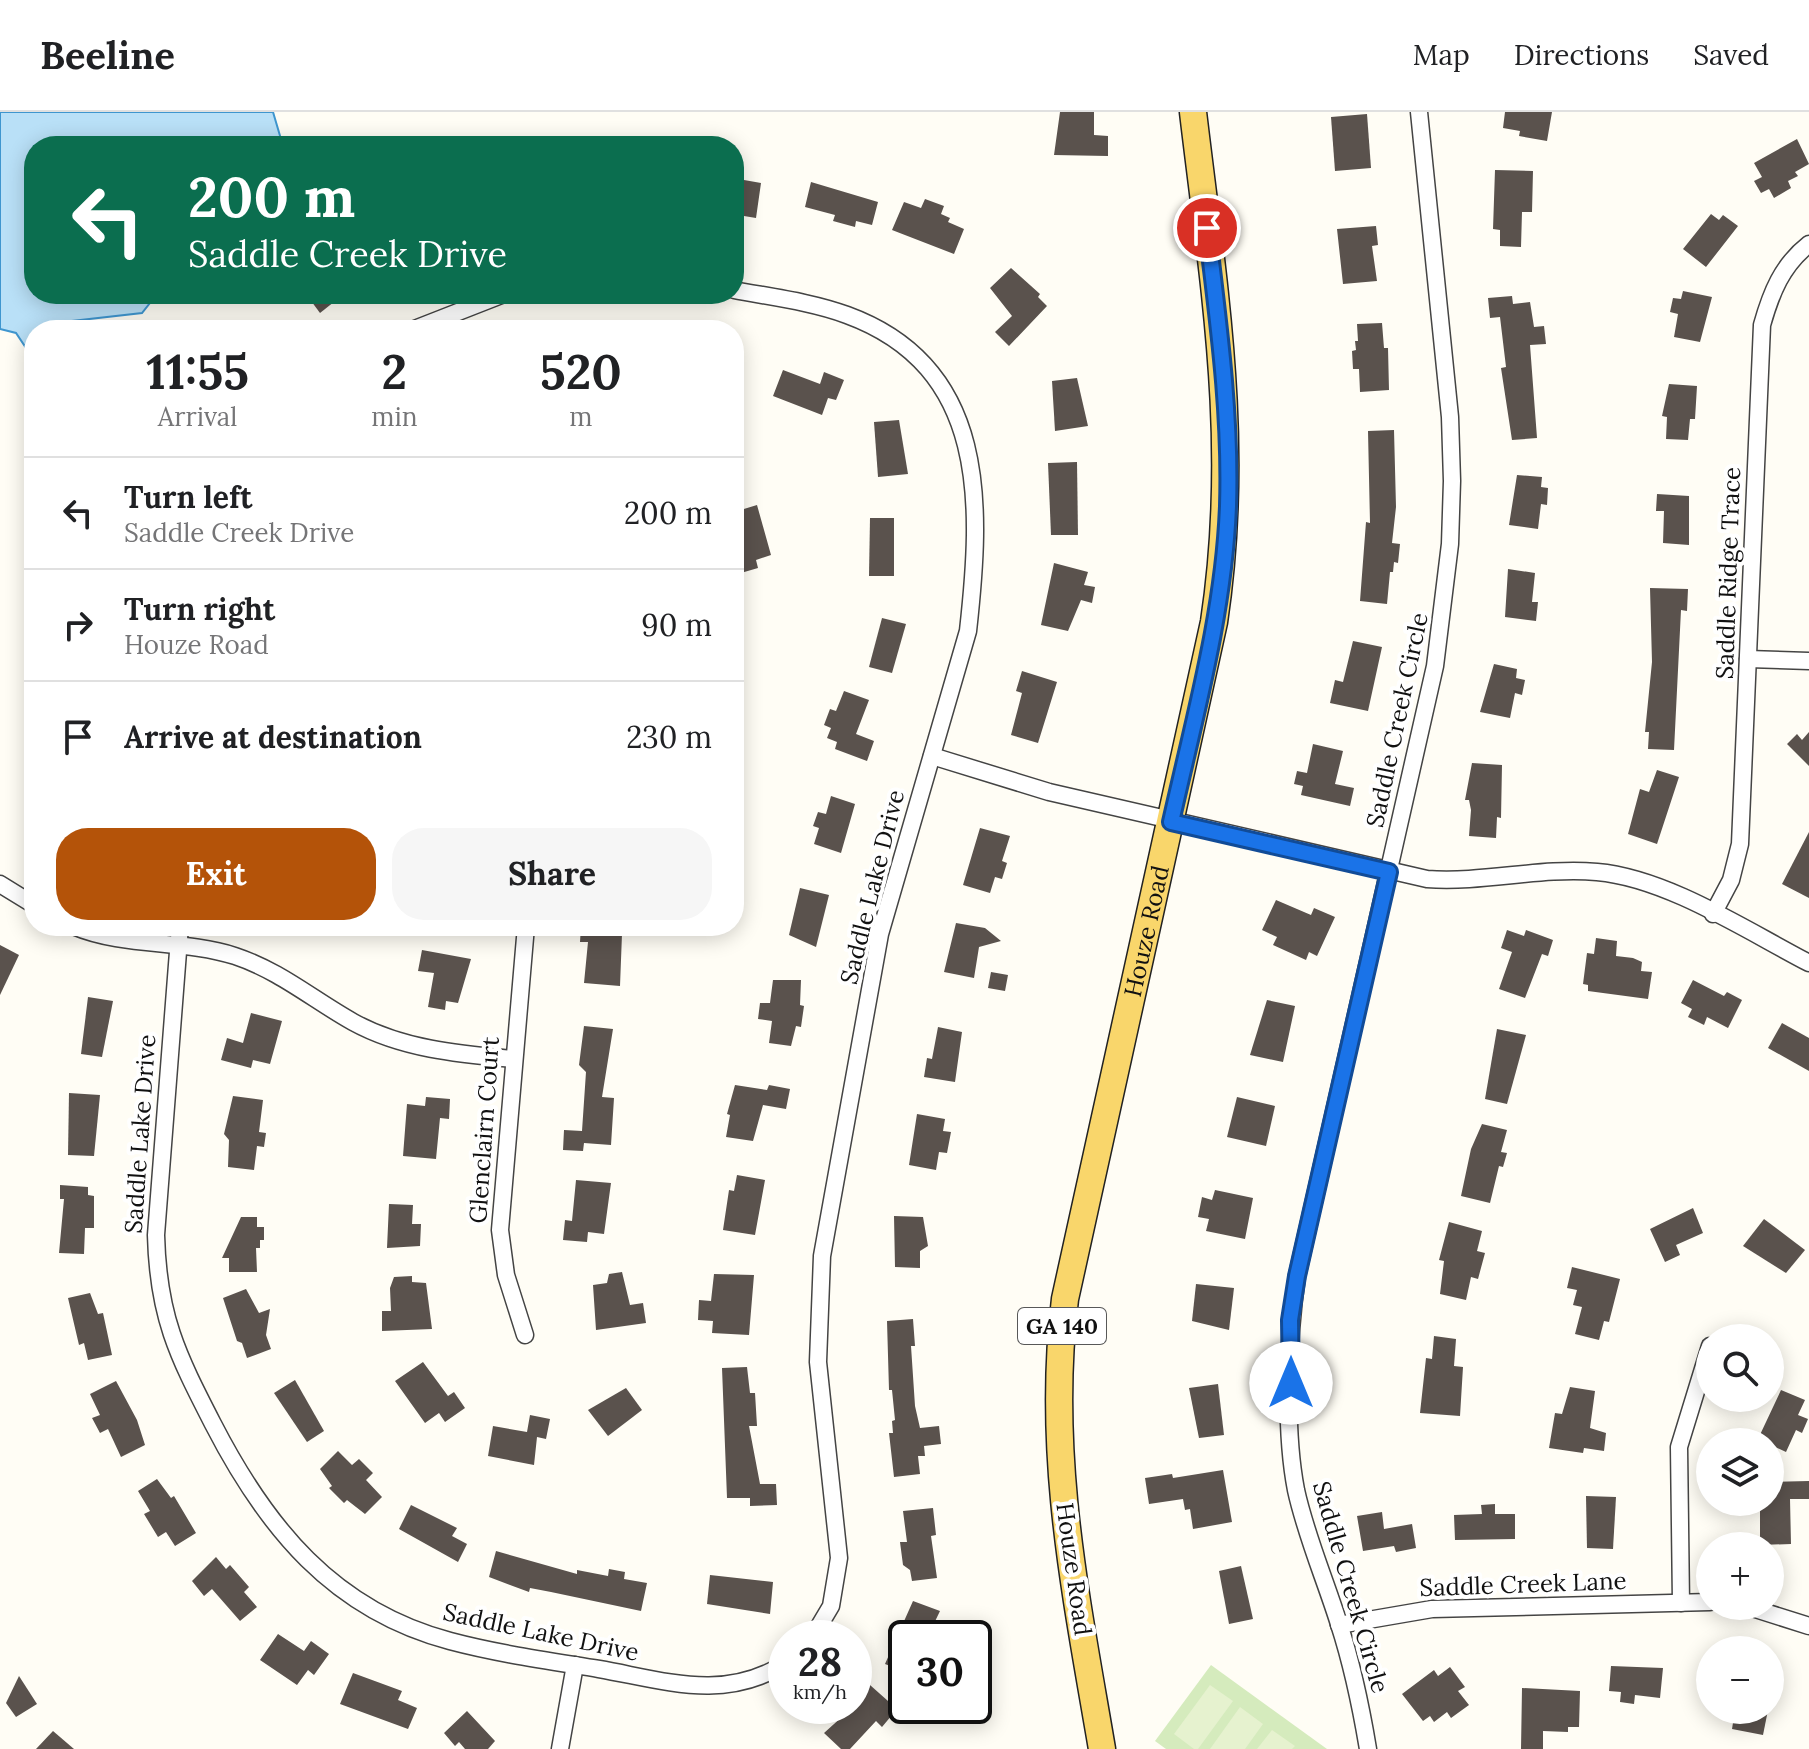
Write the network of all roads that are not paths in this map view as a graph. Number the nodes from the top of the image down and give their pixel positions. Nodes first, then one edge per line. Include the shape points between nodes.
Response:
1 (1193, 112) edge
2 (1419, 112) edge
3 (1809, 244) edge
4 (744, 292) edge
5 (478, 304) edge
6 (438, 320) edge
7 (1748, 659) junction
8 (1809, 661) edge
9 (932, 756) junction
10 (1171, 822) junction
11 (1389, 872) junction
12 (0, 884) edge
13 (24, 899) edge
14 (1713, 914) junction
15 (103, 936) edge
16 (179, 936) edge
17 (525, 936) edge
18 (178, 947) junction
19 (1809, 963) edge
20 (513, 1059) junction
21 (525, 1335) dead end
22 (1696, 1392) edge
23 (1696, 1602) edge
24 (1681, 1603) junction
25 (1784, 1616) edge
26 (823, 1620) edge
27 (1339, 1625) junction
28 (1809, 1626) edge
29 (575, 1665) junction
30 (768, 1674) edge
31 (560, 1749) edge
32 (1102, 1749) edge
33 (1368, 1749) edge

1 - 10 main road, Houze Road / GA 140 via 1225,373 1228,508 1214,622
2 - 11 street, Saddle Creek Circle via 1450,417 1450,544 1435,666
3 - 7 street, Saddle Ridge Trace via 1772,290 1762,325
4 - 9 street, Saddle Lake Drive via 845,314 876,327 929,371 967,437 974,471 974,581 962,659
5 - 6 street
7 - 8 street
7 - 14 street, Saddle Ridge Trace via 1740,844 1731,880
9 - 10 street
9 - 26 street, Saddle Lake Drive via 880,934 822,1256 818,1362 839,1558 831,1606
10 - 11 street
10 - 32 main road, Houze Road / GA 140 via 1065,1299 1058,1360 1056,1420 1063,1501
11 - 14 street via 1461,882 1555,871 1600,872 1650,885
11 - 27 street, Saddle Creek Circle via 1290,1320 1295,1487
12 - 13 street
14 - 19 street
15 - 18 street
16 - 18 street, Saddle Lake Drive
17 - 20 street, Glenclairn Court
18 - 20 street via 226,953 263,965 353,1022 400,1042 445,1053
18 - 29 street, Saddle Lake Drive via 157,1282 176,1351 238,1472 293,1548 370,1607 450,1641
20 - 21 street, Glenclairn Court via 500,1230 506,1275
22 - 24 street via 1679,1447
23 - 24 street, Saddle Creek Lane
24 - 27 street, Saddle Creek Lane via 1432,1609
25 - 28 street
27 - 33 street, Saddle Creek Circle
29 - 30 street, Saddle Lake Drive via 716,1688
29 - 31 street

